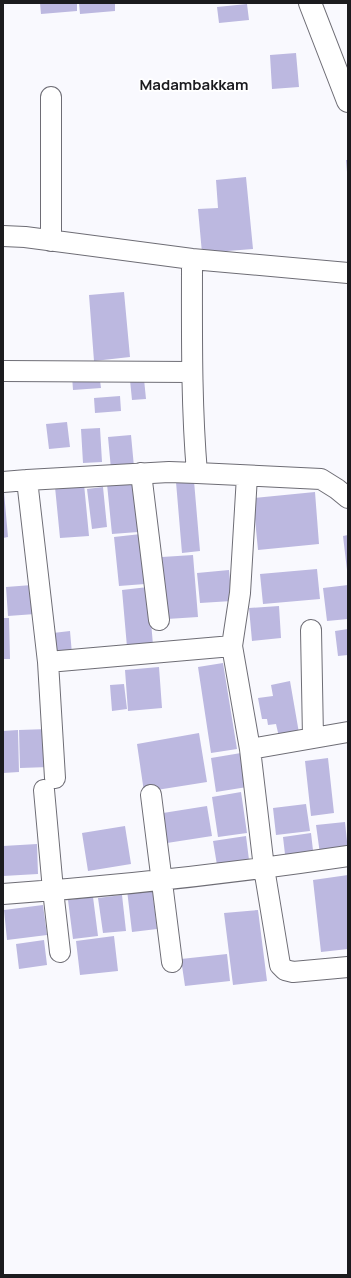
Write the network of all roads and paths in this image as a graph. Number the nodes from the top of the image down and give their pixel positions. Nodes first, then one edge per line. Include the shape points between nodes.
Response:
1 (310, 3) edge
2 (51, 97) dead end
3 (348, 101) edge
4 (3, 236) edge
5 (51, 241) junction
6 (192, 259) junction
7 (348, 273) edge
8 (3, 371) edge
9 (192, 372) junction
10 (141, 473) junction
11 (197, 473) junction
12 (247, 476) junction
13 (27, 480) junction
14 (3, 482) edge
15 (348, 498) edge
16 (159, 620) dead end
17 (311, 630) dead end
18 (232, 646) junction
19 (48, 662) junction
20 (348, 732) edge
21 (313, 738) junction
22 (250, 749) junction
23 (151, 795) dead end
24 (348, 856) edge
25 (264, 868) junction
26 (162, 879) junction
27 (53, 890) junction
28 (3, 894) edge
29 (60, 952) dead end
30 (172, 962) dead end
31 (348, 967) edge

1 - 3 street
2 - 5 street
4 - 5 street
5 - 6 street
6 - 7 street
6 - 9 street
8 - 9 street
9 - 11 street
10 - 11 street
10 - 13 street
10 - 16 street
11 - 12 street
12 - 15 street via 321,479
12 - 18 street via 240,593
13 - 14 street
13 - 19 street
17 - 21 street
18 - 19 street
18 - 22 street
19 - 27 street
20 - 21 street
21 - 22 street
22 - 25 street
23 - 26 street
24 - 25 street
25 - 26 street
25 - 31 street via 280,965 285,970 293,972
26 - 27 street
26 - 30 street
27 - 28 street
27 - 29 street

